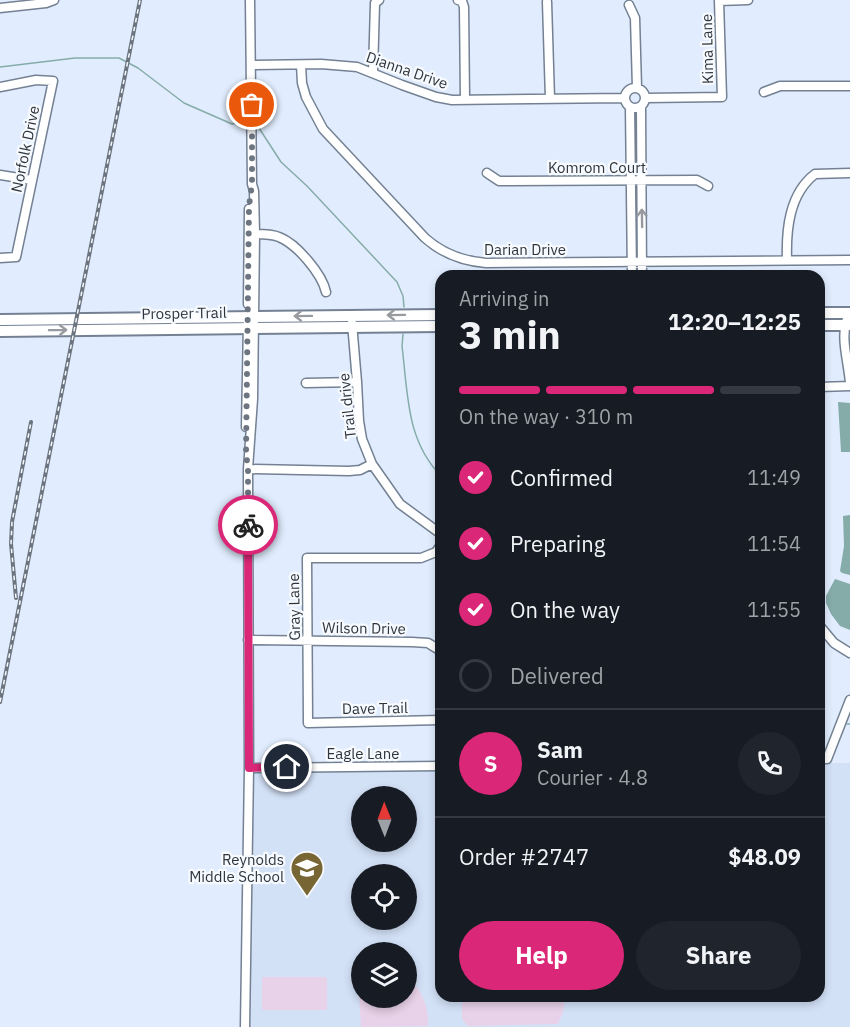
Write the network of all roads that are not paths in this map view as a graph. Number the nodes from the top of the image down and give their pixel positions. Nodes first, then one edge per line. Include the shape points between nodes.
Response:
1 (54, 0) edge
2 (250, 0) edge
3 (748, 0) edge
4 (377, 1) edge
5 (460, 1) edge
6 (719, 1) edge
7 (547, 2) dead end
8 (629, 5) dead end
9 (0, 8) edge
10 (251, 65) junction
11 (301, 65) junction
12 (373, 73) junction
13 (850, 86) edge
14 (0, 87) edge
15 (637, 88) junction
16 (764, 92) dead end
17 (625, 98) junction
18 (646, 98) junction
19 (550, 99) junction
20 (465, 100) junction
21 (630, 107) junction
22 (641, 107) junction
23 (487, 173) dead end
24 (850, 173) edge
25 (0, 175) edge
26 (32, 180) junction
27 (637, 180) junction
28 (252, 184) junction
29 (708, 186) dead end
30 (255, 234) junction
31 (0, 258) edge
32 (787, 260) junction
33 (850, 260) edge
34 (632, 262) junction
35 (642, 262) junction
36 (632, 270) edge
37 (642, 270) edge
38 (326, 292) dead end
39 (825, 313) edge
40 (850, 313) edge
41 (435, 315) edge
42 (0, 320) edge
43 (352, 321) junction
44 (251, 322) junction
45 (825, 325) edge
46 (847, 325) edge
47 (435, 326) edge
48 (0, 331) edge
49 (849, 366) edge
50 (357, 382) junction
51 (306, 383) dead end
52 (850, 384) edge
53 (825, 386) edge
54 (372, 464) junction
55 (248, 469) junction
56 (435, 530) edge
57 (435, 552) edge
58 (825, 632) edge
59 (248, 640) junction
60 (308, 640) junction
61 (435, 647) edge
62 (850, 653) edge
63 (850, 700) edge
64 (435, 720) edge
65 (309, 723) joint
66 (825, 755) edge
67 (435, 766) edge
68 (249, 768) junction
69 (245, 1027) edge

1 - 9 street
2 - 10 street
3 - 6 street
4 - 12 street
5 - 20 street via 465,7
6 - 18 street, Kima Lane via 722,97
7 - 19 street
8 - 15 street via 635,18
10 - 11 street, Dianna Drive
10 - 28 street
11 - 12 street, Dianna Drive via 344,65
11 - 34 street, Darian Drive via 310,109 323,129 425,238 443,252 462,260 486,263
12 - 20 street, Dianna Drive via 436,97
13 - 16 street via 780,86
14 - 26 street, Norfolk Drive via 53,81
15 - 17 street
15 - 18 street
17 - 19 street, Dianna Drive
17 - 21 street
18 - 22 street
19 - 20 street, Dianna Drive
21 - 22 street
21 - 27 street
22 - 27 street
23 - 27 street, Komrom Court via 499,181
24 - 32 street via 815,174 804,185 791,213
25 - 26 street
26 - 31 street, Norfolk Drive via 16,257
27 - 29 street, Komrom Court via 697,180
27 - 34 street
35 -> 27 street
28 - 30 street
28 - 44 street
30 - 38 street via 276,236 291,244 320,276
30 - 44 street
32 - 33 street, Darian Drive
32 - 35 street, Darian Drive
34 - 35 street, Darian Drive
34 - 36 street
35 - 37 street
39 - 40 main road
40 - 46 street
41 -> 43 main road, Prosper Trail
42 - 44 main road, Prosper Trail
43 - 44 main road, Prosper Trail
43 - 47 main road, Prosper Trail
43 - 50 street, Trail drive
48 -> 44 main road, Prosper Trail
44 - 55 street via 253,399
45 - 46 main road
46 - 49 street via 843,339
49 - 52 street
50 - 51 street
50 - 54 street, Trail drive via 362,439
52 - 53 street
54 - 55 street via 349,471
54 - 56 street, Trail drive via 400,504
55 - 59 street
57 - 60 street, Gray Lane via 421,558 307,558
58 - 62 street
59 - 60 street, Wilson Drive
59 - 68 street
60 - 61 street, Wilson Drive via 412,642
60 - 65 street, Gray Lane
63 - 66 street
64 - 65 street, Dave Trail
67 - 68 street, Eagle Lane
68 - 69 street

